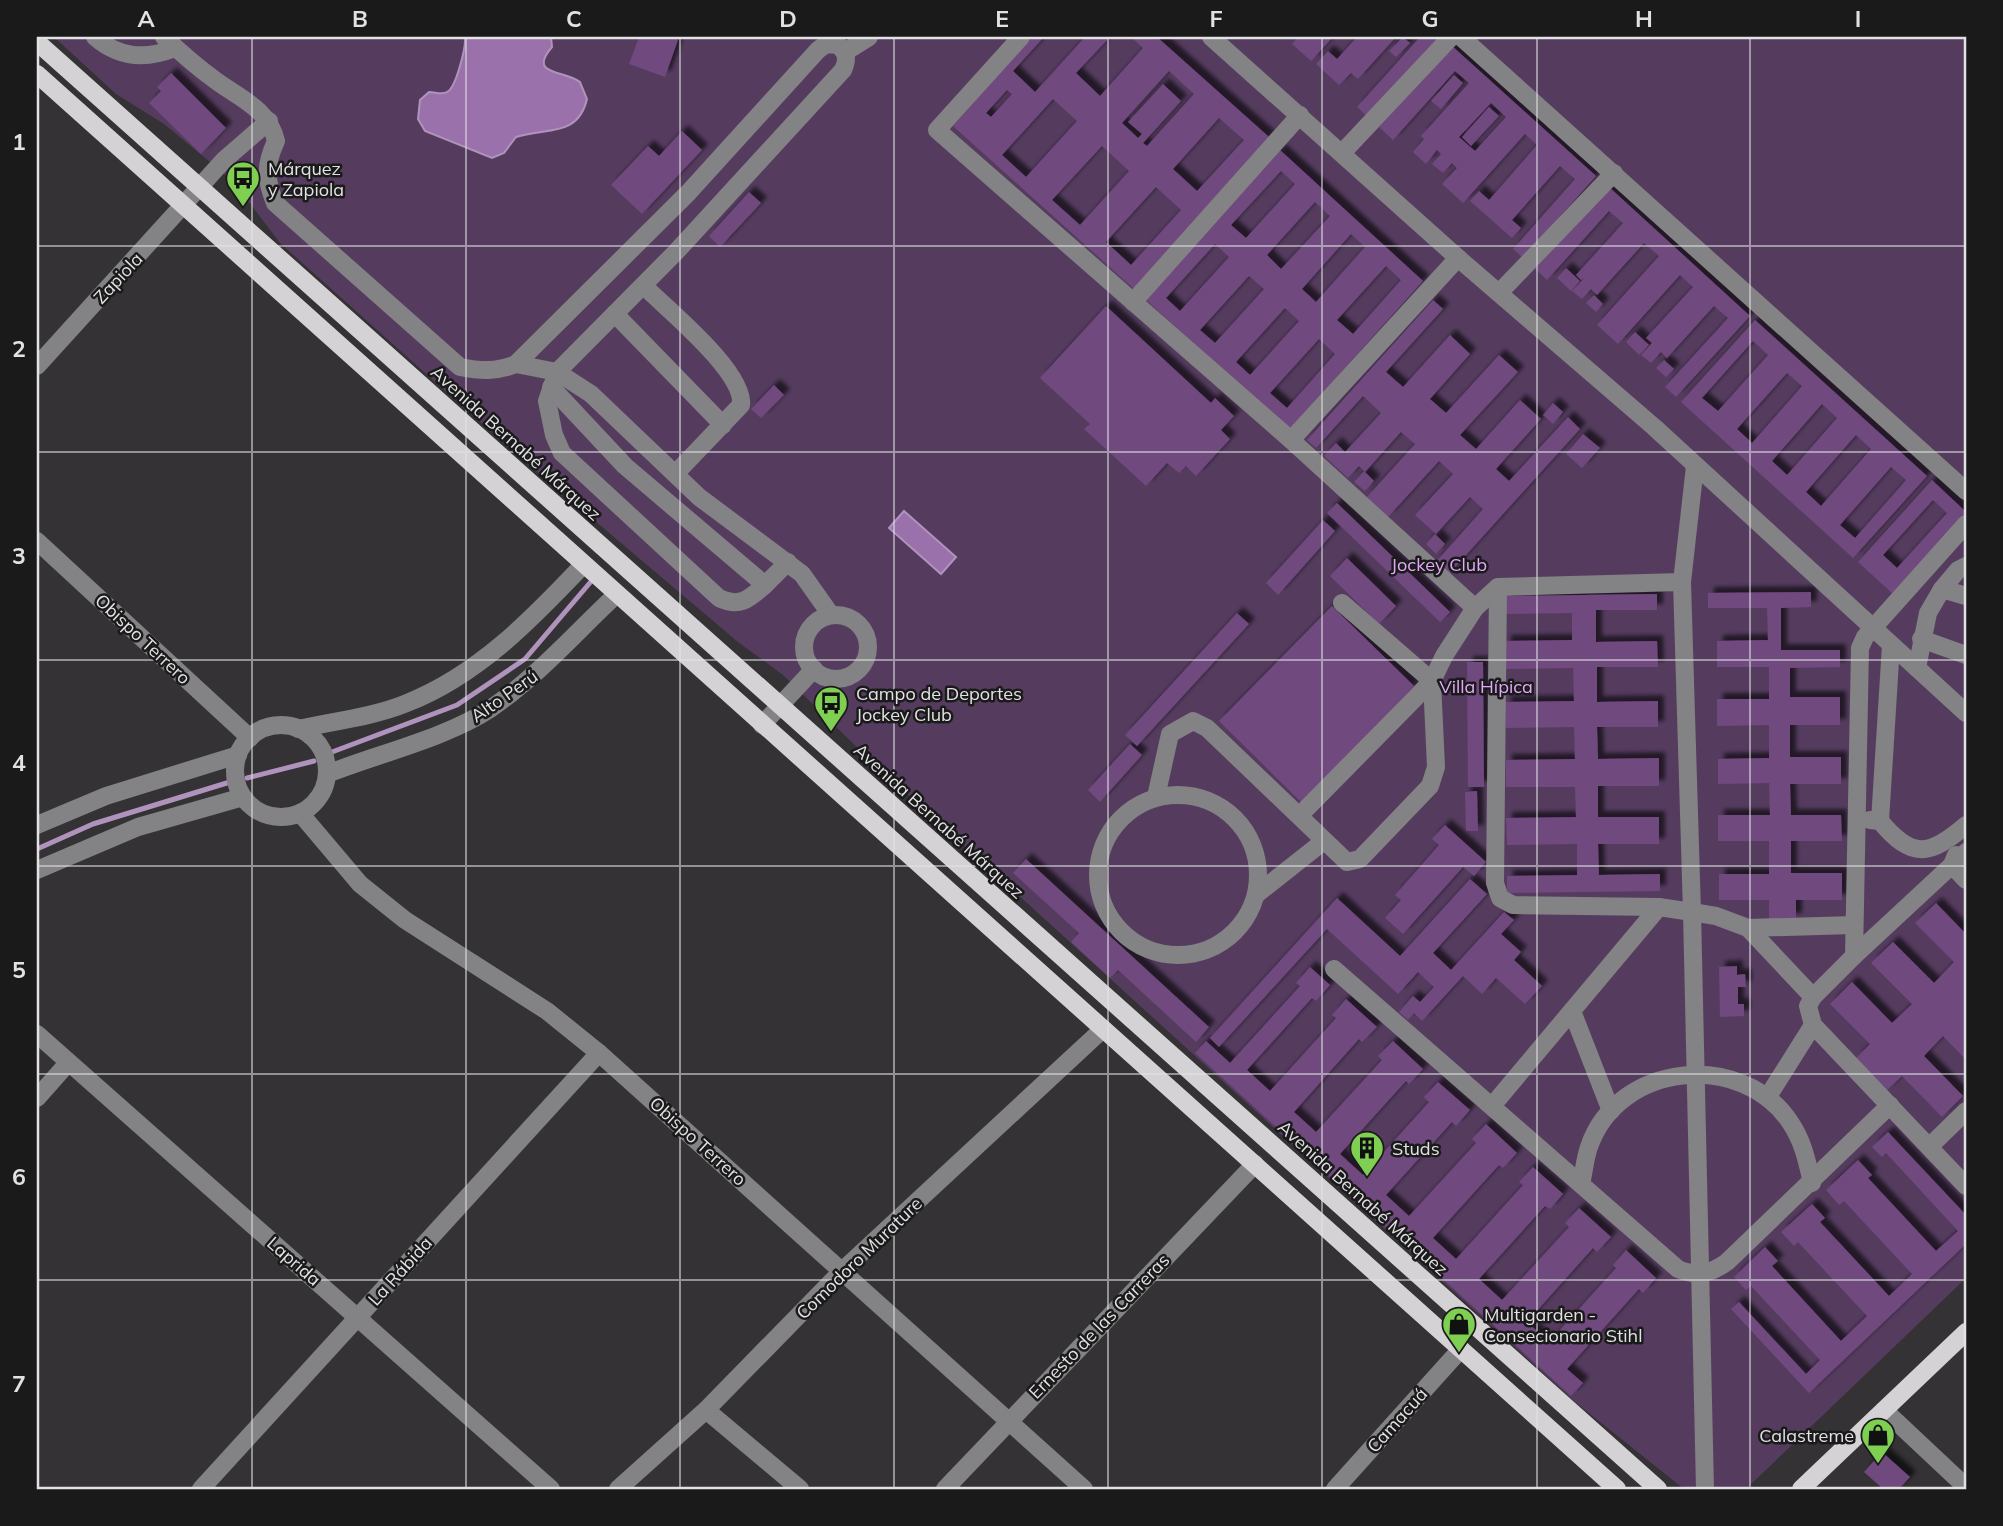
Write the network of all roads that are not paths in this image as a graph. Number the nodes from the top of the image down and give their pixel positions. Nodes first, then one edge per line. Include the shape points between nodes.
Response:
1 (95, 37) edge
2 (869, 37) edge
3 (1021, 37) edge
4 (1211, 37) edge
5 (1451, 37) edge
6 (1461, 37) edge
7 (37, 42) edge
8 (170, 42) edge
9 (845, 52) junction
10 (37, 74) edge
11 (1300, 115) junction
12 (269, 121) junction
13 (1342, 153) junction
14 (1614, 173) junction
15 (200, 189) junction
16 (184, 206) junction
17 (1458, 258) junction
18 (644, 286) junction
19 (1499, 293) junction
20 (1133, 302) junction
21 (615, 314) junction
22 (516, 363) junction
23 (37, 366) edge
24 (554, 379) junction
25 (723, 425) junction
26 (1291, 440) junction
27 (1695, 466) junction
28 (675, 474) junction
29 (1966, 491) edge
30 (1966, 524) edge
31 (37, 541) edge
32 (788, 562) junction
33 (583, 565) junction
34 (1966, 566) edge
35 (1682, 582) junction
36 (765, 585) junction
37 (1498, 587) junction
38 (1942, 589) junction
39 (617, 594) junction
40 (1966, 596) edge
41 (1342, 603) dead end
42 (1475, 608) junction
43 (831, 615) junction
44 (1873, 628) junction
45 (1921, 639) junction
46 (1891, 645) junction
47 (1966, 655) edge
48 (1917, 668) junction
49 (814, 669) junction
50 (1432, 681) junction
51 (780, 707) junction
52 (1966, 713) edge
53 (762, 725) junction
54 (298, 729) junction
55 (250, 738) junction
56 (238, 755) junction
57 (327, 774) junction
58 (243, 797) junction
59 (1156, 797) junction
60 (300, 813) junction
61 (1300, 815) junction
62 (1855, 819) junction
63 (1880, 821) junction
64 (37, 825) edge
65 (1966, 825) edge
66 (1966, 831) edge
67 (1324, 841) junction
68 (1966, 852) edge
69 (1952, 865) junction
70 (37, 870) edge
71 (1966, 880) edge
72 (1257, 894) junction
73 (1659, 907) junction
74 (1692, 912) junction
75 (1853, 925) junction
76 (1748, 928) junction
77 (1854, 956) junction
78 (1334, 969) dead end
79 (1813, 997) junction
80 (1572, 1011) junction
81 (1813, 1025) junction
82 (1103, 1029) junction
83 (37, 1034) edge
84 (599, 1053) junction
85 (68, 1063) junction
86 (1696, 1073) junction
87 (37, 1098) edge
88 (1767, 1098) junction
89 (1890, 1105) junction
90 (1492, 1106) junction
91 (1611, 1111) junction
92 (1966, 1111) edge
93 (1929, 1147) junction
94 (1255, 1164) junction
95 (1812, 1183) junction
96 (1581, 1184) junction
97 (1966, 1186) edge
98 (843, 1270) junction
99 (1702, 1274) junction
100 (358, 1317) junction
101 (1966, 1332) edge
102 (1460, 1350) junction
103 (706, 1410) junction
104 (1884, 1410) junction
105 (1007, 1422) junction
106 (1966, 1487) edge
107 (201, 1489) edge
108 (551, 1489) edge
109 (618, 1489) edge
110 (800, 1489) edge
111 (945, 1489) edge
112 (1084, 1489) edge
113 (1335, 1489) edge
114 (1617, 1489) edge
115 (1658, 1489) edge
116 (1706, 1489) edge
117 (1801, 1489) edge

1 - 8 street via 117,53 131,56 160,54
2 - 9 street
3 - 20 street via 937,130
4 - 11 street
5 - 13 street
6 - 14 street
7 - 15 main road, Avenida Bernabé Márquez
8 - 12 street
9 - 18 street via 843,70
9 - 22 street via 838,45 826,44 818,50 679,202
10 - 16 main road
11 - 13 street
11 - 20 street
12 - 15 street, Zapiola via 224,160
12 - 22 street via 276,141 266,162 267,183 275,203 460,366 483,371
13 - 17 street
14 - 19 street
14 - 29 street
15 - 16 street, Zapiola
15 - 51 main road, Avenida Bernabé Márquez
16 - 23 street, Zapiola
16 - 33 main road
17 - 19 street
17 - 26 street
18 - 21 street
18 - 25 street via 725,365 741,389 741,405
19 - 27 street
20 - 26 street
21 - 24 street
21 - 25 street
22 - 24 street
24 - 28 street via 591,394
24 - 36 street via 625,466
24 - 36 street via 548,401 554,435 562,453 583,475 719,598 736,604 747,601
25 - 28 street
26 - 42 street
27 - 35 street
27 - 44 street
28 - 32 street
30 - 44 street
31 - 55 street, Obispo Terrero
32 - 36 street
32 - 43 street
33 - 39 main road
33 - 54 street via 508,639 458,678 407,703
34 - 38 street
35 - 37 street
35 - 74 street
37 - 42 street
37 - 73 street via 1497,891 1513,905
38 - 40 street
38 - 45 street via 1928,613
39 - 53 main road
39 - 57 street, Alto Perú via 545,666 489,710
41 - 50 street
42 - 50 street
43 - 49 street via 808,633 805,652
43 - 49 street via 859,624 868,653 849,676 831,678
44 - 46 street
44 - 62 street via 1860,648
45 - 47 street
45 - 48 street
46 - 48 street
46 - 63 street
48 - 52 street
49 - 51 street
50 - 61 street
50 - 67 street via 1436,767 1430,786 1355,861 1347,862
51 - 53 street
51 - 115 main road, Avenida Bernabé Márquez
53 - 82 main road
54 - 55 street via 272,726
54 - 57 street via 320,747
55 - 56 street
56 - 58 street via 235,769
56 - 64 street via 106,796
57 - 60 street via 319,797
58 - 60 street via 263,814 288,817
58 - 70 street via 138,827
59 - 61 street via 1170,734 1193,722 1207,728
59 - 72 street via 1184,794 1211,801 1234,817 1251,839 1259,866
59 - 72 street via 1131,809 1112,829 1100,855 1098,883 1106,910 1122,933 1146,948 1173,955 1201,952 1245,920
60 - 84 street, Obispo Terrero via 360,884 405,919 547,1011
61 - 67 street
62 - 63 street
62 - 75 street
63 - 65 street via 1905,846 1925,851 1943,845
66 - 69 street
67 - 72 street
68 - 69 street
69 - 71 street
69 - 77 street
73 - 74 street
73 - 80 street
74 - 76 street
74 - 86 street
75 - 76 street
75 - 77 street
76 - 79 street
77 - 79 street
78 - 90 street
79 - 81 street via 1808,1006
80 - 90 street
80 - 91 street
81 - 88 street
81 - 89 street
82 - 94 main road
82 - 98 street, Comodoro Murature
83 - 85 street, Laprida
84 - 98 street, Obispo Terrero
84 - 100 street, La Rábida
85 - 87 street
85 - 100 street, Laprida
86 - 88 street via 1733,1080
86 - 91 street via 1664,1078 1635,1091
86 - 99 street
88 - 95 street via 1790,1121 1805,1151
89 - 93 street
89 - 95 street
90 - 96 street
91 - 96 street via 1590,1145
92 - 93 street
93 - 97 street
94 - 102 main road
94 - 105 street, Ernesto de las Carreras
95 - 99 street via 1727,1262
96 - 99 street via 1678,1269
98 - 103 street, Comodoro Murature
98 - 105 street, Obispo Terrero
99 - 116 street
100 - 107 street, La Rábida
100 - 108 street, Laprida
101 - 104 main road
102 - 113 street, Camacuá
102 - 114 main road
103 - 109 street, Comodoro Murature
103 - 110 street
104 - 106 street
104 - 117 main road
105 - 111 street, Ernesto de las Carreras
105 - 112 street, Obispo Terrero

